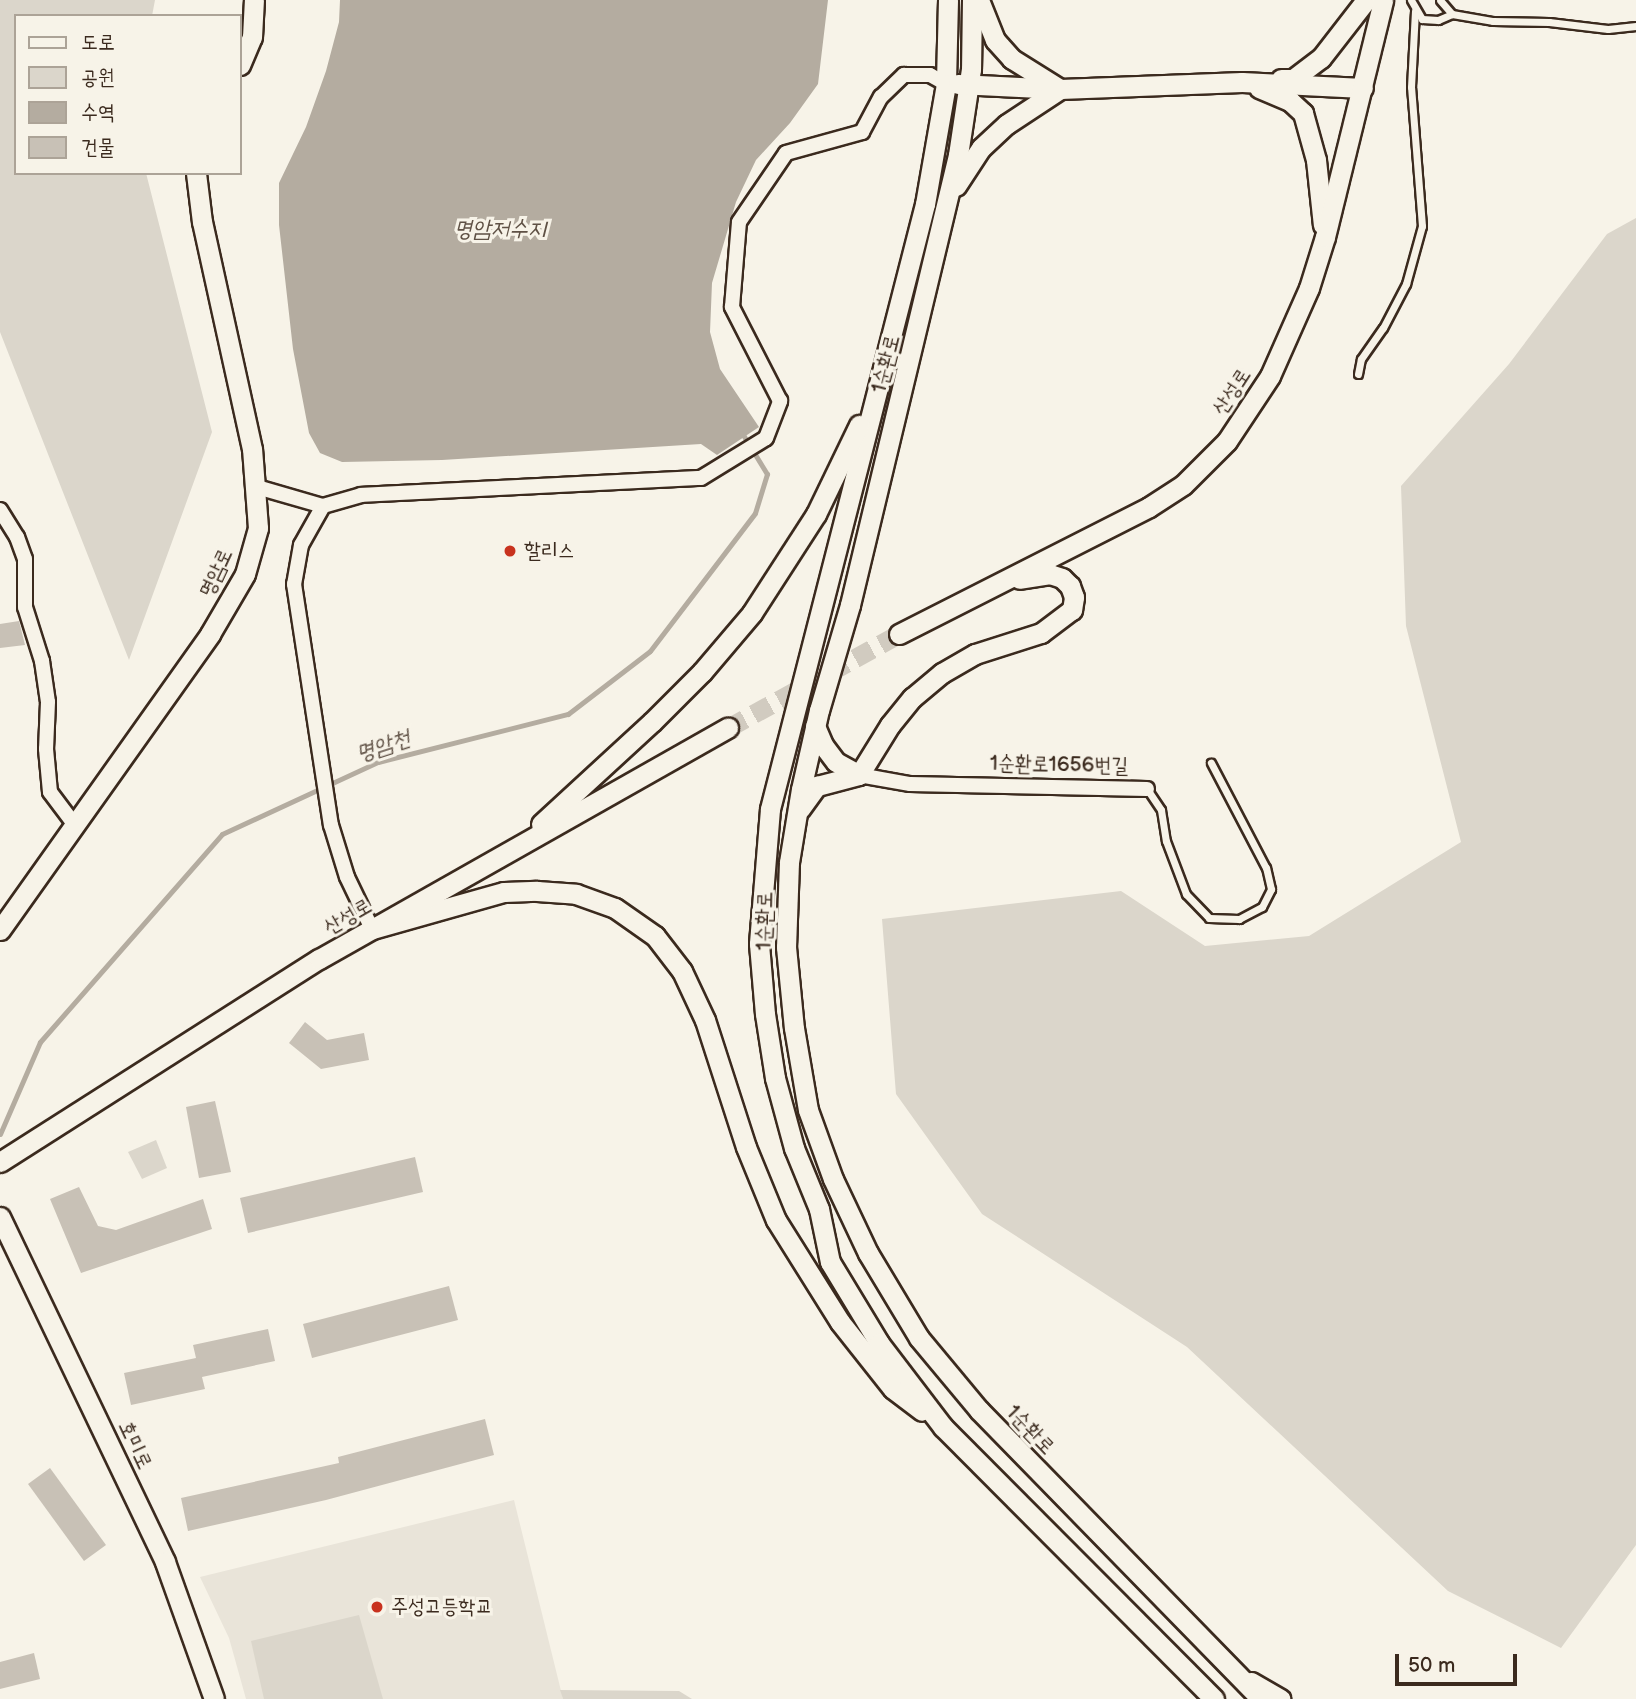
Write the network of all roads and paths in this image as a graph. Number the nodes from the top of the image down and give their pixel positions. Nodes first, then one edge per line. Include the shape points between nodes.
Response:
1 (254, 0) edge
2 (948, 0) edge
3 (972, 0) edge
4 (979, 0) edge
5 (1366, 0) edge
6 (1383, 0) edge
7 (1411, 0) edge
8 (1440, 0) edge
9 (1415, 11) junction
10 (1452, 14) junction
11 (1636, 26) edge
12 (242, 60) edge
13 (1242, 82) junction
14 (946, 84) junction
15 (969, 85) junction
16 (1363, 88) junction
17 (1060, 89) junction
18 (196, 175) edge
19 (948, 199) junction
20 (1325, 237) junction
21 (891, 339) junction
22 (1357, 374) dead end
23 (257, 487) junction
24 (323, 506) junction
25 (0, 510) edge
26 (1000, 581) junction
27 (899, 635) tunnel mouth
28 (815, 726) junction
29 (728, 728) tunnel mouth
30 (1211, 763) dead end
31 (859, 775) junction
32 (1147, 789) joint
33 (797, 814) junction
34 (75, 824) junction
35 (519, 845) junction
36 (372, 929) junction
37 (0, 930) edge
38 (0, 1162) edge
39 (0, 1217) edge
40 (943, 1427) junction
41 (1183, 1669) junction
42 (1234, 1673) junction
43 (214, 1699) edge
44 (1204, 1699) edge
45 (1214, 1699) edge
46 (1261, 1699) edge
47 (1281, 1699) edge

1 - 12 street via 252,37
2 - 14 street, 1순환로
3 - 15 street, 1순환로
4 - 17 street via 995,40 1012,59
5 - 13 street via 1321,58 1293,79
6 - 16 street, 산성로
7 - 9 lane
8 - 10 lane
9 - 10 lane via 1422,19 1438,20
9 - 22 lane via 1411,87 1422,226 1406,284
10 - 11 lane via 1608,29
13 - 16 street
13 - 17 street
13 - 20 street via 1282,97 1303,113 1316,160
14 - 15 street
14 - 21 street, 1순환로 via 925,204
14 - 24 street via 930,75 904,75 881,97 862,132 786,153 739,222 732,307 780,401 766,438 701,478 361,495
15 - 17 street
15 - 19 street, 1순환로
16 - 20 street, 산성로
17 - 19 street via 1007,124 981,148
18 - 23 street, 명암로
19 - 28 street, 1순환로 via 850,606
20 - 26 street, 산성로 via 1295,323 1270,376 1206,465 1149,507
21 - 35 street via 851,446 816,514 752,613 702,673
21 - 40 street, 1순환로 via 773,796 759,944 775,1078 794,1149 819,1209 830,1262 879,1343
23 - 24 street
23 - 34 street, 명암로 via 258,528 245,574 210,635
24 - 36 street via 301,545 294,584 331,825 347,877
25 - 34 street via 25,559 25,607 42,661 48,702 50,792
26 - 27 street, 산성로
26 - 31 street via 1050,574 1062,578 1074,597 1072,610 1041,633 975,654 942,673 890,724
28 - 31 street via 836,762
28 - 33 street, 1순환로
29 - 35 street, 산성로
30 - 32 lane, 1순환로1656번길 via 1266,868 1271,889 1262,907 1239,919 1209,918 1186,894 1166,841 1161,810
31 - 32 street, 1순환로1656번길 via 910,784
31 - 33 street via 817,786
33 - 42 street, 1순환로 via 789,862 786,947 794,1028 808,1110 832,1179 868,1253 919,1338 979,1410
34 - 37 street, 명암로
35 - 36 street, 산성로
36 - 38 street, 산성로
36 - 40 street via 504,892 537,891 576,894 615,908 655,936 682,971 705,1020 746,1147 776,1220 840,1322 893,1389
39 - 43 street, 호미로 via 165,1562
40 - 41 street, 1순환로
41 - 44 street
41 - 45 street, 1순환로
42 - 46 street, 1순환로
42 - 47 street

